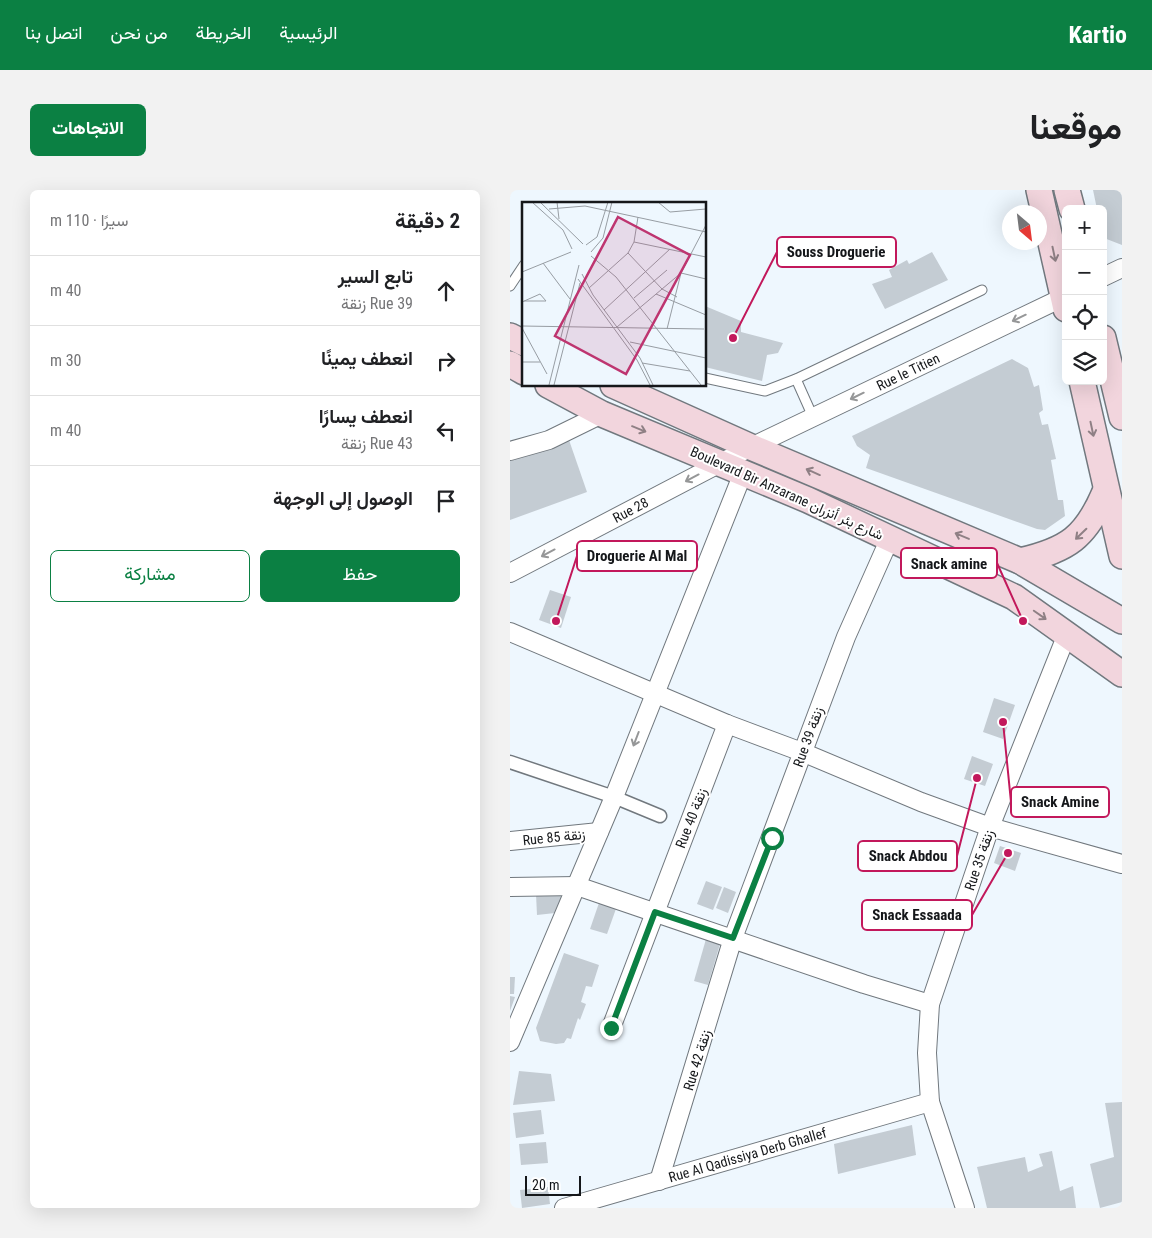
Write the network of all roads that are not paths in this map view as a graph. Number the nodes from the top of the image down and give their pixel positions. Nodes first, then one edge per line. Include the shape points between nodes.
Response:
1 (1039, 190) edge
2 (1067, 190) edge
3 (1071, 205) edge
4 (522, 268) edge
5 (1122, 268) edge
6 (1107, 276) edge
7 (510, 286) edge
8 (982, 290) dead end
9 (1064, 295) edge
10 (1062, 301) edge
11 (510, 336) edge
12 (1103, 340) edge
13 (522, 342) edge
14 (510, 364) edge
15 (522, 371) edge
16 (706, 378) edge
17 (796, 379) junction
18 (1083, 385) edge
19 (550, 386) edge
20 (615, 386) edge
21 (602, 414) junction
22 (813, 417) junction
23 (1122, 418) edge
24 (751, 446) junction
25 (510, 451) edge
26 (721, 463) junction
27 (744, 473) junction
28 (1106, 492) junction
29 (890, 538) junction
30 (1122, 556) edge
31 (1020, 561) junction
32 (510, 573) edge
33 (1122, 621) edge
34 (510, 632) edge
35 (1066, 634) junction
36 (1122, 674) edge
37 (654, 694) junction
38 (727, 724) junction
39 (802, 752) junction
40 (510, 762) edge
41 (614, 797) junction
42 (660, 816) dead end
43 (990, 827) junction
44 (599, 832) junction
45 (510, 841) edge
46 (1122, 864) edge
47 (576, 886) junction
48 (510, 887) edge
49 (655, 912) junction
50 (733, 938) junction
51 (930, 1004) junction
52 (611, 1028) dead end
53 (510, 1042) edge
54 (930, 1102) junction
55 (659, 1181) junction
56 (564, 1208) edge
57 (965, 1208) edge

1 -> 9 main road
2 - 3 main road
4 - 7 lane
5 - 6 street
8 - 17 lane
10 -> 22 street, Rue le Titien
11 - 13 main road
12 - 23 main road
14 - 15 main road
16 - 17 lane via 765,391
17 - 22 lane
18 -> 28 main road
19 - 21 main road, Boulevard Bir Anzarane شارع بئر أنزران
20 - 24 main road, Boulevard Bir Anzarane شارع بئر أنزران
21 - 25 street via 550,440
21 -> 26 main road, Boulevard Bir Anzarane شارع بئر أنزران
22 - 24 street, Rue le Titien
24 - 26 street, Rue 28
31 -> 24 main road, Boulevard Bir Anzarane شارع بئر أنزران
26 - 27 main road, Boulevard Bir Anzarane شارع بئر أنزران
26 -> 32 street, Rue 28
27 - 29 main road, Boulevard Bir Anzarane شارع بئر أنزران
27 - 37 street
28 - 30 main road
28 -> 31 main road via 1090,524 1076,539 1052,553
29 -> 35 main road, Boulevard Bir Anzarane شارع بئر أنزران via 1014,597
29 - 39 street, Rue 39 زنقة via 846,636
31 - 33 main road, Boulevard Bir Anzarane شارع بئر أنزران
34 - 37 street
35 - 36 main road, Boulevard Bir Anzarane شارع بئر أنزران
35 - 43 street, Rue 35 زنقة
37 - 38 street
37 -> 41 street
38 - 39 street
38 - 49 street, Rue 40 زنقة
39 - 43 street
39 - 50 street, Rue 39 زنقة
40 - 41 street
41 - 42 street
41 - 44 street
43 - 46 street
43 - 51 street, Rue 35 زنقة
44 - 45 street, Rue 85 زنقة
44 - 47 street
47 - 48 street
47 - 49 street
47 - 53 street
49 - 50 street
49 - 52 street, Rue 40 زنقة
50 - 51 street
50 - 55 street, Rue 42 زنقة
51 - 54 street, Rue 35 زنقة via 927,1053
54 - 55 street, Rue Al Qadissiya Derb Ghallef
54 - 57 street, Rue 35 زنقة
55 - 56 street, Rue Al Qadissiya Derb Ghallef

